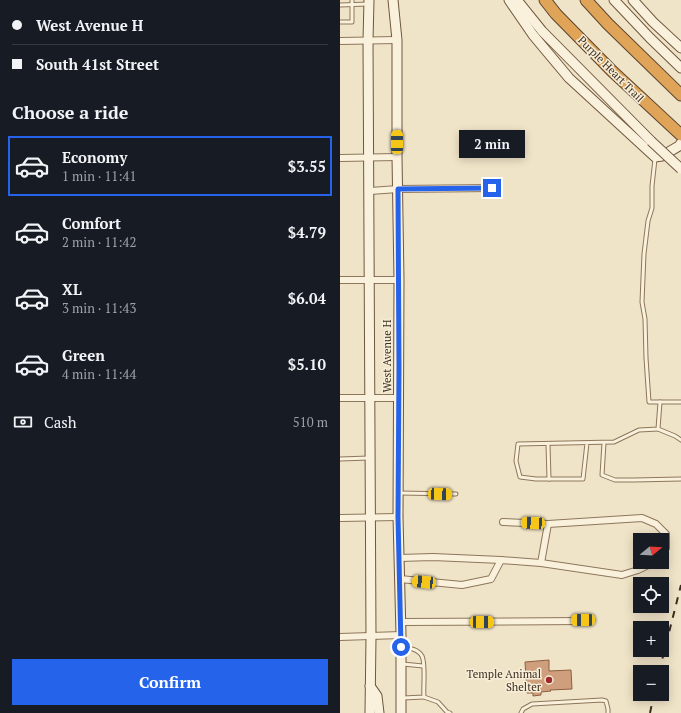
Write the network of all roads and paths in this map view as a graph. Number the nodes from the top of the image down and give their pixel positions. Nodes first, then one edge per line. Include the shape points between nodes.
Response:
1 (393, 0) edge
2 (509, 0) edge
3 (517, 0) edge
4 (545, 0) edge
5 (586, 0) edge
6 (614, 0) edge
7 (633, 0) edge
8 (352, 2) edge
9 (369, 2) edge
10 (340, 5) edge
11 (340, 22) edge
12 (397, 40) junction
13 (340, 41) edge
14 (368, 41) junction
15 (681, 48) edge
16 (681, 68) edge
17 (681, 95) edge
18 (681, 135) edge
19 (681, 143) edge
20 (397, 157) junction
21 (655, 157) junction
22 (340, 158) edge
23 (369, 158) junction
24 (681, 169) edge
25 (492, 188) dead end
26 (398, 189) junction
27 (370, 191) junction
28 (340, 280) edge
29 (370, 280) junction
30 (399, 280) junction
31 (340, 398) edge
32 (370, 398) junction
33 (399, 398) junction
34 (660, 402) junction
35 (681, 402) edge
36 (658, 429) junction
37 (681, 440) edge
38 (586, 443) junction
39 (604, 443) junction
40 (548, 444) junction
41 (370, 458) junction
42 (340, 459) edge
43 (549, 479) junction
44 (681, 479) edge
45 (398, 493) junction
46 (456, 494) dead end
47 (398, 517) junction
48 (340, 518) edge
49 (370, 518) junction
50 (503, 522) dead end
51 (548, 524) junction
52 (665, 533) edge
53 (399, 558) junction
54 (501, 560) junction
55 (541, 563) junction
56 (640, 569) edge
57 (400, 579) junction
58 (583, 620) dead end
59 (401, 622) junction
60 (401, 635) junction
61 (371, 636) junction
62 (340, 637) edge
63 (401, 647) junction
64 (401, 664) junction
65 (423, 666) junction
66 (370, 686) junction
67 (424, 697) junction
68 (401, 698) junction
69 (370, 713) edge
70 (379, 713) edge
71 (401, 713) edge
72 (450, 713) edge
73 (521, 713) edge
74 (608, 713) edge

1 - 12 main road, West Avenue H
2 - 21 main road via 533,35 569,78
3 - 24 main road, bridge via 542,31
4 - 18 highway, Purple Heart Trail via 612,71
5 - 17 highway
6 - 16 main road
7 - 15 main road
8 - 9 lane
8 - 10 lane
8 - 11 lane via 352,22
9 - 14 main road, West Avenue H
12 - 14 street
12 - 20 main road, West Avenue H
13 - 14 street
14 - 23 main road, West Avenue H
19 - 21 main road via 662,156
20 - 23 street
20 - 26 main road, West Avenue H
21 - 34 lane via 652,208 644,254 642,302 649,402
22 - 23 street
23 - 27 main road, West Avenue H
25 - 26 street
26 - 27 street
26 - 30 main road, West Avenue H
27 - 29 main road, West Avenue H
28 - 29 street
29 - 30 street
29 - 32 main road, West Avenue H
30 - 33 main road, West Avenue H
31 - 32 street
32 - 33 street
32 - 41 main road, West Avenue H
33 - 45 main road, West Avenue H
34 - 35 lane
34 - 36 lane
36 - 37 lane
36 - 39 lane via 639,430 614,442
38 - 39 lane
38 - 40 lane
38 - 43 lane via 583,479
39 - 44 lane via 602,475 615,480
40 - 43 lane
40 - 43 lane via 518,444 516,461 520,477
41 - 42 lane
41 - 49 main road, West Avenue H
45 - 46 lane
45 - 47 main road, West Avenue H
47 - 49 street
47 - 53 main road, West Avenue H
48 - 49 street
49 - 61 main road, West Avenue H
50 - 51 street
51 - 52 street via 642,518 656,524
51 - 55 street
53 - 54 street
53 - 57 main road, West Avenue H
54 - 55 street
54 - 57 street via 491,580 462,585
55 - 56 street via 622,575
57 - 59 main road, West Avenue H
58 - 59 street
59 - 60 main road, West Avenue H
60 - 61 street
60 - 63 main road, West Avenue H
61 - 62 street
61 - 66 main road, West Avenue H
63 - 64 main road, West Avenue H
63 - 65 lane via 418,652 422,657
64 - 65 lane
64 - 68 main road, West Avenue H
65 - 67 lane
66 - 69 main road, West Avenue H
66 - 70 main road via 377,696
67 - 68 lane
67 - 72 lane via 438,702
68 - 71 main road, West Avenue H
73 - 74 lane via 532,704 602,700 606,701

